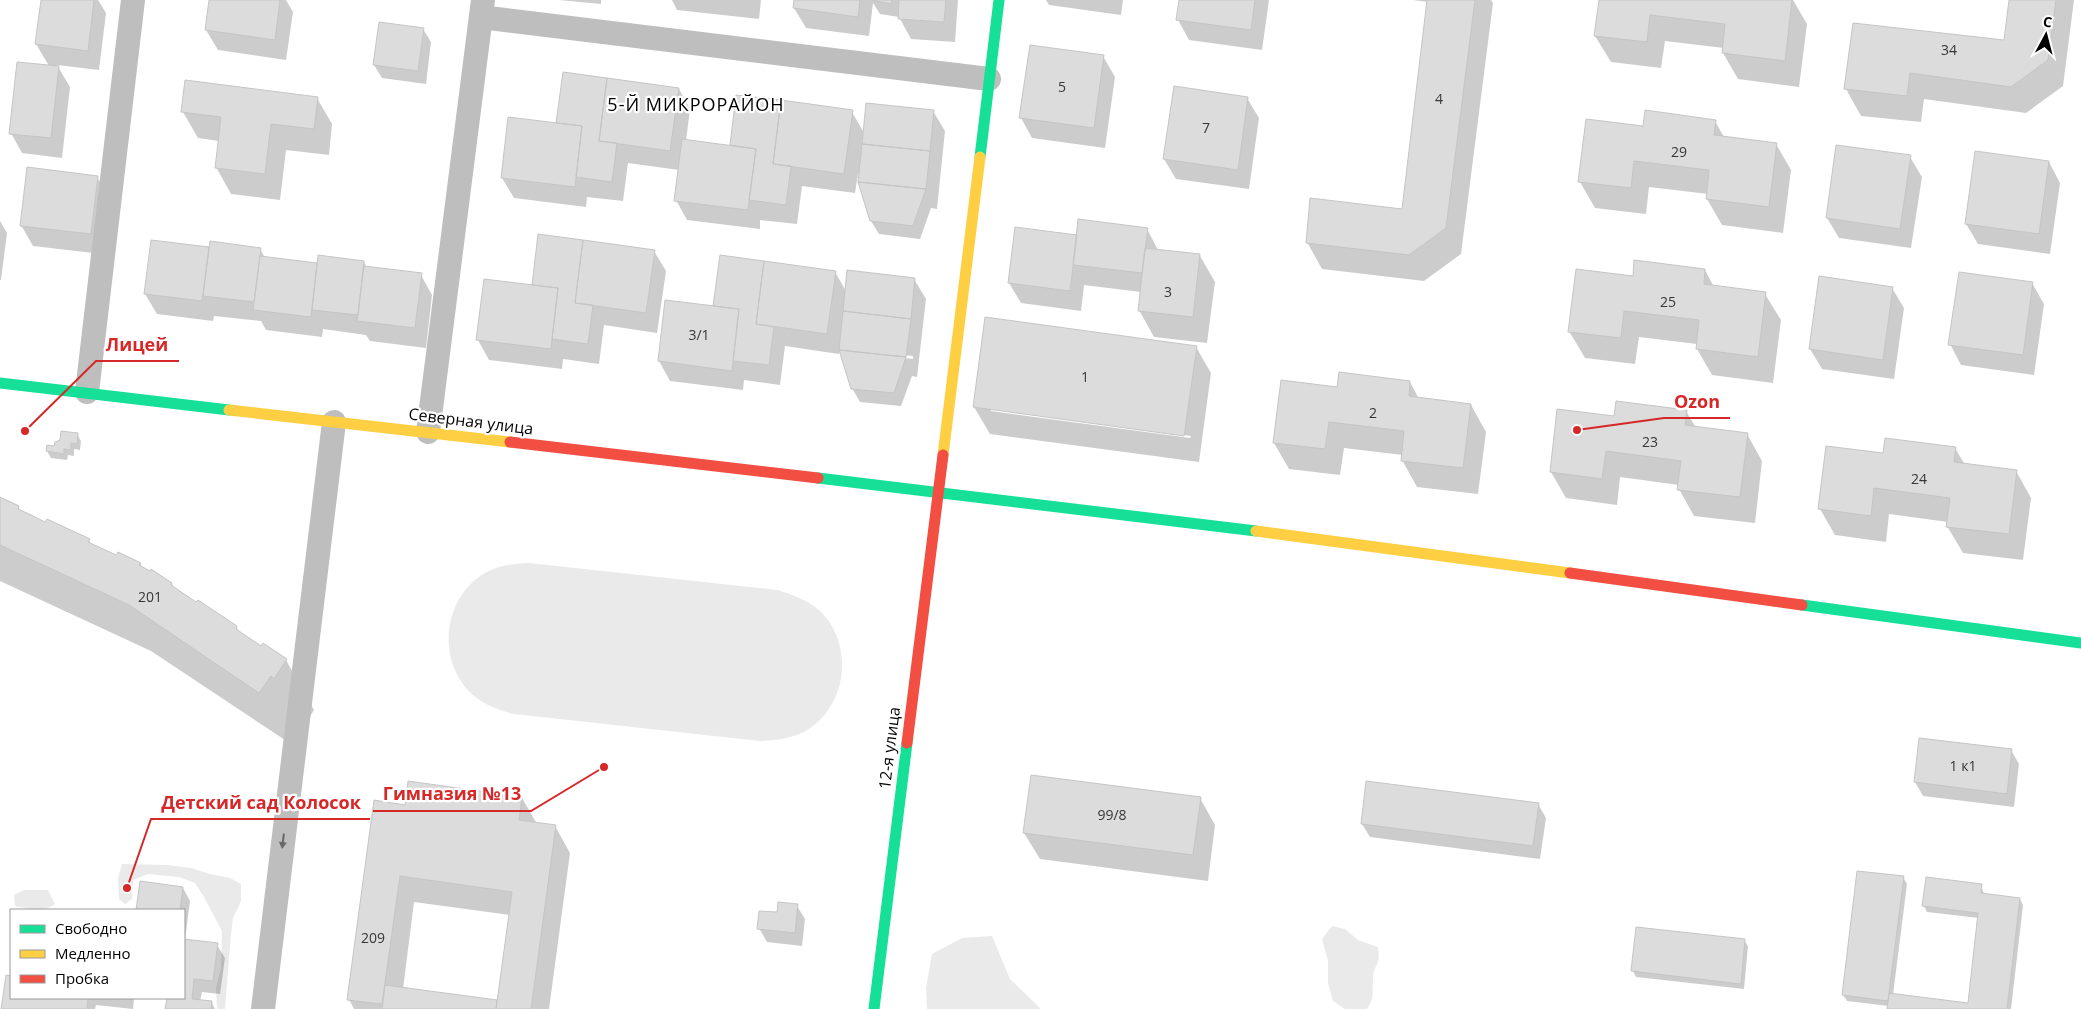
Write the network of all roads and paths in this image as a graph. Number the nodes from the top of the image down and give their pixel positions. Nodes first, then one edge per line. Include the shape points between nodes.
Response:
1 (132, 0) edge
2 (999, 0) edge
3 (482, 8) edge
4 (989, 79) junction
5 (0, 382) edge
6 (87, 392) junction
7 (334, 422) junction
8 (428, 432) junction
9 (937, 492) junction
10 (2081, 643) edge
11 (262, 1009) edge
12 (874, 1009) edge

1 - 6 street
2 - 4 street, 12-я улица
3 - 4 street
3 - 8 street
4 - 9 street, 12-я улица
5 - 6 street, Северная улица
6 - 7 street, Северная улица
7 - 8 street, Северная улица
7 -> 11 street
8 - 9 street, Северная улица
9 - 10 street, Северная улица via 1384,547
9 - 12 street, 12-я улица

